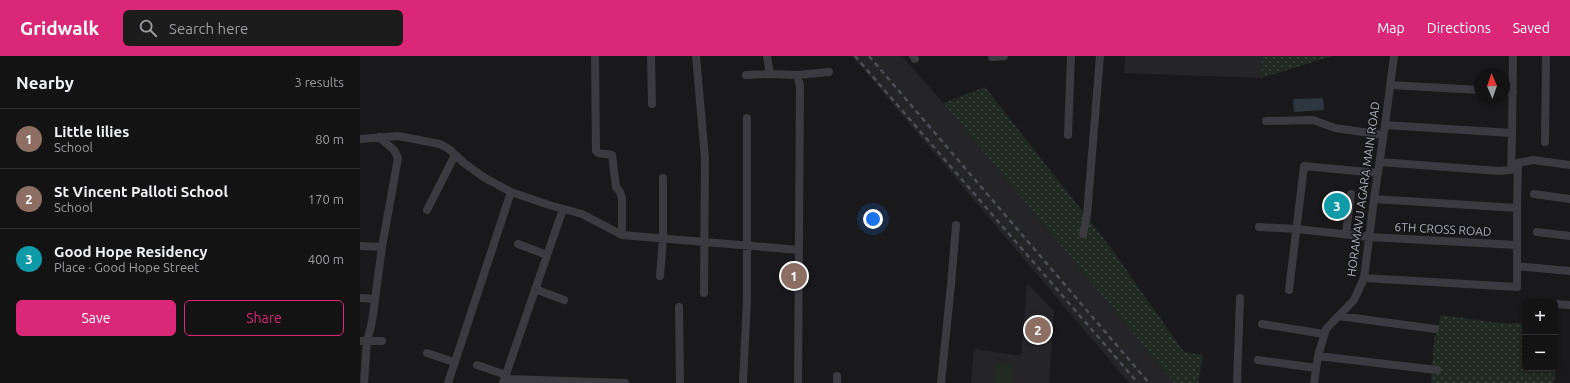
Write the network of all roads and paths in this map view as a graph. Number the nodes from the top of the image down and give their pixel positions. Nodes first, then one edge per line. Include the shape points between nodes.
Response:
1 (595, 56) edge
2 (651, 56) edge
3 (696, 56) edge
4 (767, 56) edge
5 (1004, 56) edge
6 (1070, 56) edge
7 (1100, 56) edge
8 (1394, 56) edge
9 (1513, 56) edge
10 (1546, 56) edge
11 (992, 57) edge
12 (829, 72) dead end
13 (770, 74) junction
14 (746, 75) dead end
15 (797, 75) junction
16 (1390, 86) junction
17 (1474, 90) edge
18 (1510, 92) edge
19 (1513, 92) junction
20 (652, 104) dead end
21 (747, 118) dead end
22 (1266, 121) dead end
23 (1385, 125) junction
24 (1512, 133) junction
25 (1068, 135) dead end
26 (1383, 135) junction
27 (379, 137) junction
28 (360, 139) edge
29 (1545, 142) dead end
30 (455, 155) junction
31 (1380, 162) junction
32 (1518, 163) junction
33 (1570, 165) edge
34 (1511, 170) junction
35 (1378, 173) junction
36 (663, 178) dead end
37 (510, 192) junction
38 (1351, 194) dead end
39 (1534, 194) dead end
40 (1374, 199) junction
41 (1570, 199) edge
42 (1517, 208) junction
43 (563, 209) junction
44 (427, 210) dead end
45 (956, 226) dead end
46 (1259, 227) dead end
47 (1297, 229) junction
48 (1537, 232) dead end
49 (1346, 233) junction
50 (1083, 234) dead end
51 (622, 235) junction
52 (1570, 236) edge
53 (1369, 237) junction
54 (663, 239) junction
55 (703, 243) junction
56 (518, 244) dead end
57 (1517, 245) junction
58 (360, 246) edge
59 (747, 246) junction
60 (382, 247) junction
61 (799, 250) junction
62 (547, 255) junction
63 (1517, 266) junction
64 (1570, 271) edge
65 (660, 276) dead end
66 (1364, 278) junction
67 (535, 289) junction
68 (1289, 290) dead end
69 (704, 293) dead end
70 (360, 298) edge
71 (1240, 298) dead end
72 (375, 299) junction
73 (564, 300) dead end
74 (1558, 304) edge
75 (1570, 305) edge
76 (679, 307) dead end
77 (1339, 316) junction
78 (1262, 324) dead end
79 (1435, 329) dead end
80 (1324, 334) junction
81 (363, 341) edge
82 (382, 341) dead end
83 (428, 353) dead end
84 (1318, 356) junction
85 (1258, 360) dead end
86 (454, 362) junction
87 (477, 365) dead end
88 (1316, 368) junction
89 (1437, 370) dead end
90 (505, 379) edge
91 (364, 383) edge
92 (448, 383) edge
93 (625, 383) edge
94 (680, 383) edge
95 (742, 383) edge
96 (798, 383) edge
97 (941, 383) edge
98 (1237, 383) edge
99 (1314, 383) edge

1 - 51 street via 596,150 598,153 612,155 616,187 622,198
2 - 20 street
3 - 55 street via 706,158
4 - 13 street
5 - 11 street
6 - 25 street
7 - 50 street via 1087,215
8 - 16 street, HORAMAVU AGARA MAIN ROAD
9 - 19 street
10 - 29 street
12 - 15 street
13 - 14 street
13 - 15 street
15 - 61 street via 800,86
16 - 17 street
16 - 23 street, HORAMAVU AGARA MAIN ROAD
18 - 19 street
19 - 24 street
21 - 59 street
22 - 26 street via 1313,120 1335,128
23 - 24 street
23 - 26 street, HORAMAVU AGARA MAIN ROAD
24 - 34 street
26 - 31 street, HORAMAVU AGARA MAIN ROAD
27 - 28 street
27 - 30 street via 398,136 440,144
27 - 60 street via 394,150 398,158
30 - 37 street via 485,178
30 - 44 street
31 - 34 street
31 - 35 street, HORAMAVU AGARA MAIN ROAD
32 - 33 street via 1533,160
32 - 34 street
32 - 42 street
35 - 40 street, HORAMAVU AGARA MAIN ROAD
35 - 47 street via 1304,166
36 - 54 street
37 - 43 street
37 - 86 street
38 - 49 street
39 - 41 street
40 - 42 street
40 - 53 street, HORAMAVU AGARA MAIN ROAD
42 - 57 street
43 - 51 street via 582,214
43 - 62 street
45 - 97 street
46 - 47 street, 6TH CROSS ROAD
47 - 49 street, 6TH CROSS ROAD
47 - 68 street
48 - 52 street
49 - 53 street, 6TH CROSS ROAD
51 - 54 street
53 - 57 street, 6TH CROSS ROAD
53 - 66 street, HORAMAVU AGARA MAIN ROAD
54 - 55 street
54 - 65 street
55 - 59 street
55 - 69 street
56 - 62 street
57 - 63 street
58 - 60 street
59 - 61 street
59 - 95 street
60 - 72 street
61 - 96 street
62 - 67 street
63 - 64 street
63 - 66 street via 1517,287
66 - 77 street, HORAMAVU AGARA MAIN ROAD via 1354,300
67 - 73 street
67 - 90 street
70 - 72 street
71 - 98 street
72 - 81 street
74 - 75 street
76 - 94 street
77 - 79 street
77 - 80 street, HORAMAVU AGARA MAIN ROAD via 1326,328
78 - 80 street
80 - 84 street, HORAMAVU AGARA MAIN ROAD
81 - 82 street
81 - 91 street
83 - 86 street
84 - 88 street, HORAMAVU AGARA MAIN ROAD
84 - 89 street
85 - 88 street
86 - 92 street
87 - 90 street
88 - 99 street, HORAMAVU AGARA MAIN ROAD
90 - 93 street

